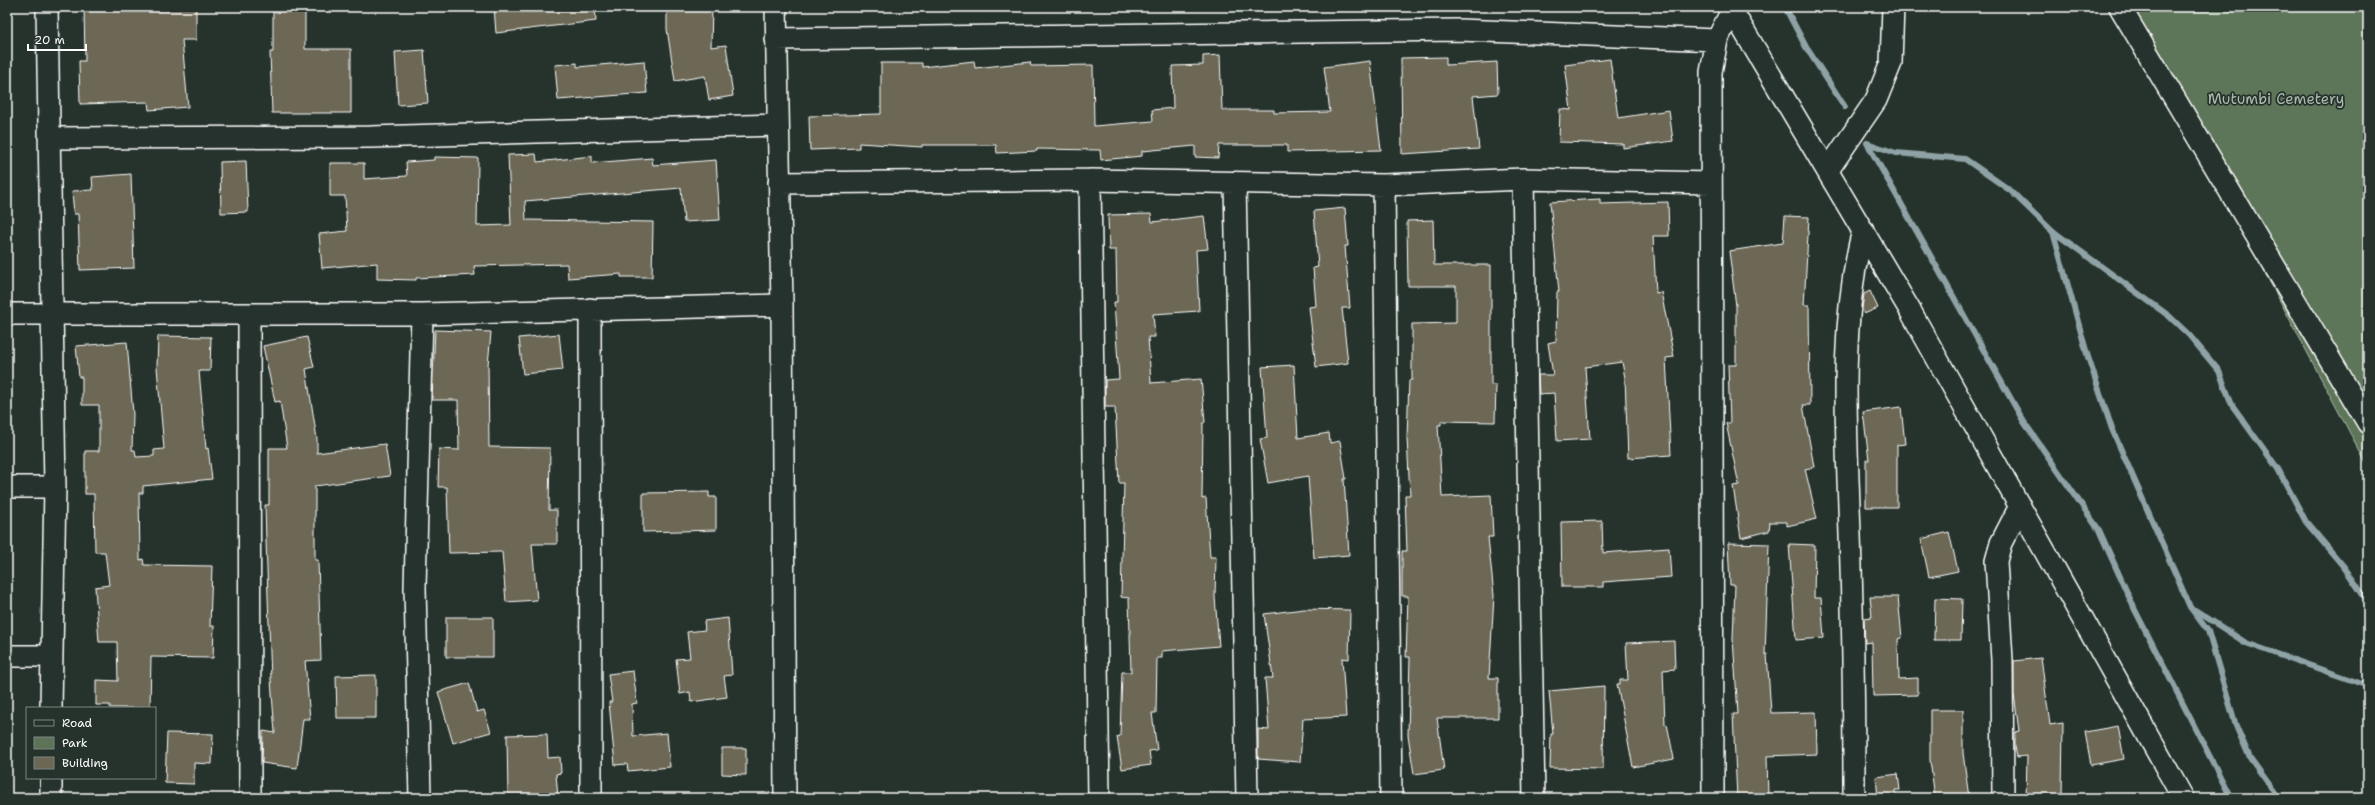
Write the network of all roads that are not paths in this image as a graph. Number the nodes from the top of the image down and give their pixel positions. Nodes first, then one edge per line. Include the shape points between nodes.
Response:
1 (47, 7) edge
2 (776, 7) edge
3 (1893, 7) edge
4 (2120, 7) edge
5 (1731, 8) edge
6 (776, 39) junction
7 (1717, 40) junction
8 (777, 125) junction
9 (49, 138) junction
10 (1828, 170) junction
11 (1523, 179) junction
12 (1090, 180) junction
13 (778, 183) junction
14 (1235, 183) junction
15 (1711, 183) junction
16 (1384, 185) junction
17 (1863, 230) junction
18 (782, 306) junction
19 (590, 309) junction
20 (7, 314) edge
21 (248, 314) junction
22 (422, 314) junction
23 (52, 315) junction
24 (2368, 423) edge
25 (7, 487) edge
26 (55, 487) junction
27 (2020, 506) junction
28 (7, 656) edge
29 (50, 656) junction
30 (51, 707) edge
31 (51, 779) edge
32 (51, 798) edge
33 (250, 798) edge
34 (420, 798) edge
35 (591, 798) edge
36 (785, 798) edge
37 (1099, 798) edge
38 (1247, 798) edge
39 (1392, 798) edge
40 (1534, 798) edge
41 (1713, 798) edge
42 (1854, 798) edge
43 (2003, 798) edge
44 (2183, 798) edge

1 - 9 street
2 - 6 street
3 - 10 street via 1891,63 1876,100
4 - 24 street
5 - 7 street
5 - 10 street
6 - 7 street via 1459,30
6 - 8 street
7 - 15 street via 1710,72
8 - 9 street via 370,137
8 - 13 street
9 - 23 street
10 - 17 street
11 - 15 street
11 - 16 street
11 - 40 street
12 - 13 street
12 - 14 street
12 - 37 street
13 - 18 street
14 - 16 street
14 - 38 street
15 - 41 street
16 - 39 street
17 - 27 street
17 - 42 street via 1855,260 1849,317 1846,410 1853,628
18 - 19 street
18 - 36 street
19 - 22 street
19 - 35 street
20 - 23 street
21 - 22 street
21 - 23 street
21 - 33 street
22 - 34 street via 415,588
23 - 26 street
25 - 26 street
26 - 29 street
27 - 43 street via 2001,543 1996,561 2002,660
27 - 44 street
28 - 29 street
29 - 30 street
31 - 32 street

